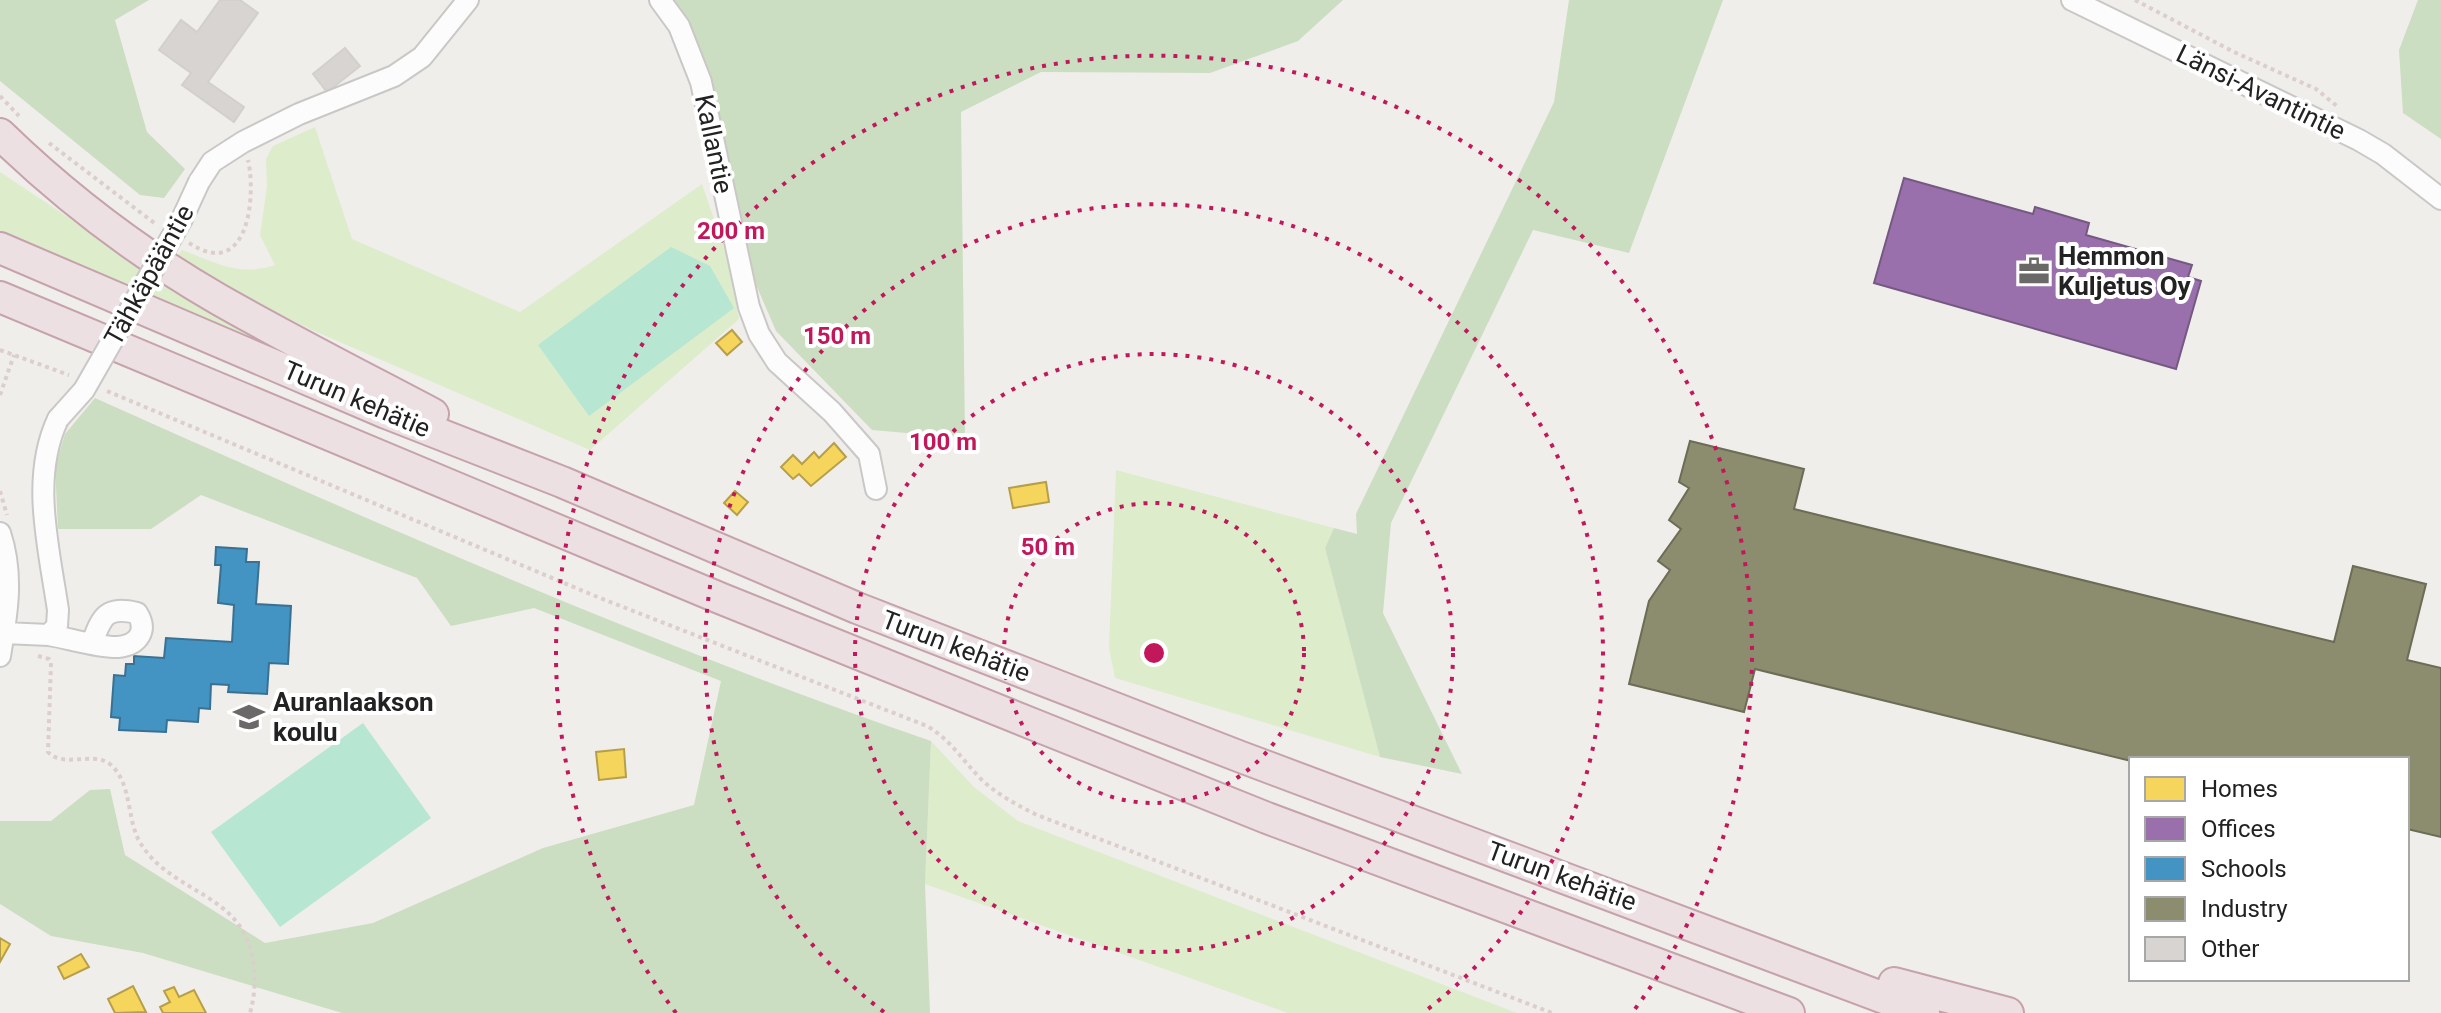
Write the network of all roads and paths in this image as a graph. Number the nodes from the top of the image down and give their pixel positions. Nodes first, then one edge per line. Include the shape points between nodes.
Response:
1 (468, 0) edge
2 (660, 0) edge
3 (2072, 0) edge
4 (2135, 0) edge
5 (0, 96) edge
6 (2339, 108) dead end
7 (13, 129) edge
8 (243, 142) junction
9 (25, 149) edge
10 (2441, 199) edge
11 (160, 228) dead end
12 (186, 241) dead end
13 (0, 248) edge
14 (0, 297) edge
15 (0, 350) edge
16 (14, 355) junction
17 (80, 379) dead end
18 (104, 389) dead end
19 (0, 395) edge
20 (562, 482) junction
21 (876, 489) dead end
22 (0, 533) edge
23 (4, 633) junction
24 (49, 635) junction
25 (92, 643) dead end
26 (0, 655) edge
27 (1538, 917) junction
28 (1755, 949) junction
29 (250, 1013) edge
30 (1552, 1013) edge
31 (1741, 1013) edge
32 (1789, 1013) edge
33 (1924, 1013) edge
34 (2008, 1013) edge

1 - 8 street, Tähkäpääntie via 422,57 394,76
2 - 21 street, Kallantie via 679,26 701,82 759,334 777,362 869,454
3 - 10 street, Länsi-Avantintie via 2359,140
4 - 6 path via 2316,89
5 - 7 path
7 - 9 highway
8 - 12 path via 252,190 241,236 215,254
8 - 24 street, Tähkäpääntie, bridge via 212,162 84,390 58,419 47,449 43,509 58,610 57,626
9 - 11 path
9 - 20 highway via 133,245 217,298
13 - 20 highway, Turun kehätie
14 - 27 highway, Turun kehätie via 779,622 1267,818
15 - 16 path
16 - 17 path
16 - 19 path
18 - 30 path via 595,596 927,726 944,736 1006,799 1037,815
20 - 28 highway, Turun kehätie via 870,613
22 - 23 street via 9,568
23 - 24 street
23 - 26 street
24 - 25 street
26 - 29 path via 49,659 50,755 110,765 124,787 145,851 241,926 254,963
27 - 31 highway
27 - 32 highway, Turun kehätie
28 - 33 highway, Turun kehätie
28 - 34 highway

